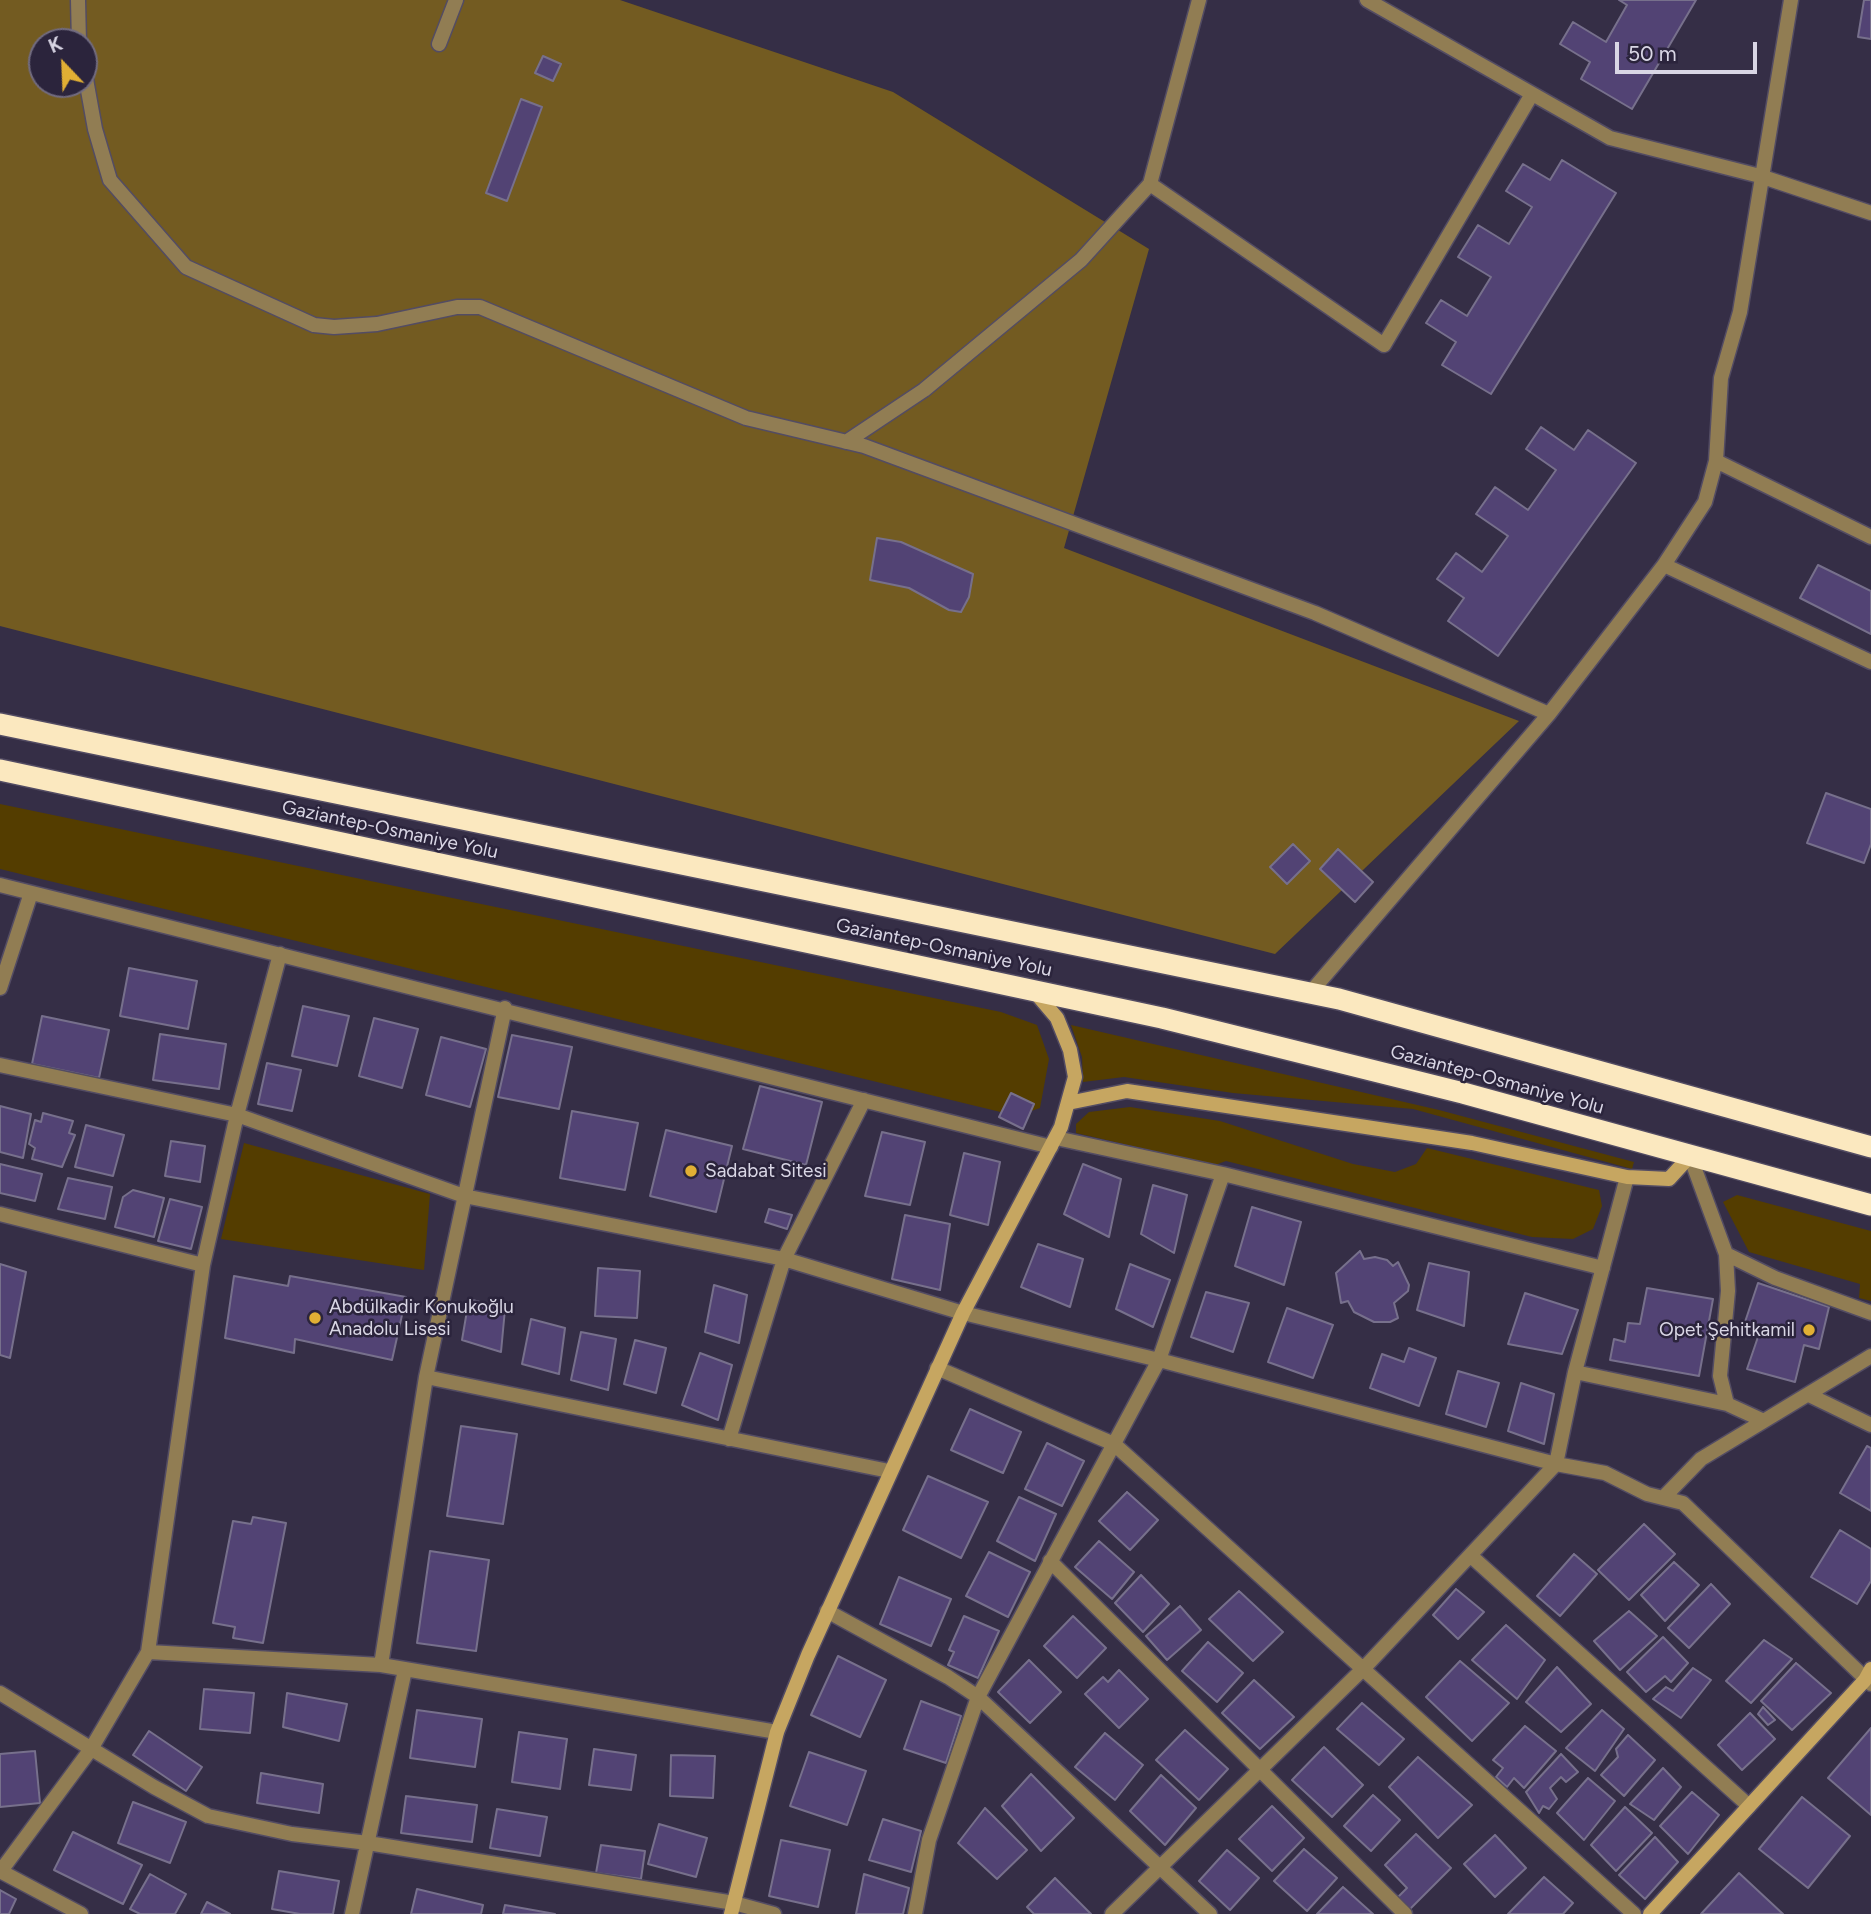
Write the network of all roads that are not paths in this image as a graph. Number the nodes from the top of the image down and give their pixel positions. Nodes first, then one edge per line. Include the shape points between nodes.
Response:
1 (78, 0) edge
2 (456, 0) edge
3 (1199, 0) edge
4 (1367, 0) edge
5 (1791, 0) edge
6 (79, 28) edge
7 (439, 44) dead end
8 (1532, 94) junction
9 (89, 98) edge
10 (1760, 176) junction
11 (1150, 184) junction
12 (1871, 213) edge
13 (846, 442) junction
14 (1716, 461) junction
15 (1871, 537) edge
16 (1664, 565) junction
17 (1871, 662) edge
18 (1549, 713) junction
19 (0, 724) edge
20 (0, 770) edge
21 (0, 885) edge
22 (32, 893) junction
23 (280, 954) junction
24 (0, 988) edge
25 (1034, 991) junction
26 (1310, 993) junction
27 (505, 1008) junction
28 (0, 1065) edge
29 (864, 1100) junction
30 (1068, 1103) junction
31 (237, 1115) junction
32 (1053, 1142) junction
33 (1871, 1147) edge
34 (1690, 1156) junction
35 (1223, 1174) junction
36 (1628, 1177) junction
37 (464, 1196) junction
38 (1871, 1205) edge
39 (0, 1214) edge
40 (1726, 1254) junction
41 (784, 1258) junction
42 (202, 1265) junction
43 (1603, 1268) junction
44 (963, 1313) junction
45 (1871, 1313) edge
46 (1871, 1356) edge
47 (1159, 1360) junction
48 (937, 1368) junction
49 (1575, 1372) junction
50 (426, 1377) junction
51 (1809, 1395) junction
52 (1727, 1404) junction
53 (1765, 1422) junction
54 (1871, 1425) edge
55 (729, 1439) junction
56 (1114, 1444) junction
57 (1556, 1464) junction
58 (889, 1471) junction
59 (1663, 1498) junction
60 (1471, 1556) junction
61 (1050, 1561) junction
62 (827, 1611) junction
63 (148, 1651) junction
64 (381, 1665) junction
65 (1364, 1668) junction
66 (405, 1670) junction
67 (1869, 1678) edge
68 (0, 1693) edge
69 (978, 1697) junction
70 (778, 1732) junction
71 (91, 1749) junction
72 (1260, 1770) junction
73 (1749, 1806) junction
74 (368, 1843) junction
75 (1161, 1866) junction
76 (0, 1872) edge
77 (732, 1909) edge
78 (81, 1914) edge
79 (352, 1914) edge
80 (774, 1914) edge
81 (915, 1914) edge
82 (1112, 1914) edge
83 (1210, 1914) edge
84 (1405, 1914) edge
85 (1634, 1914) edge
86 (1650, 1914) edge

1 - 6 street
2 - 7 street
3 - 11 street
4 - 8 street
5 - 10 street
8 - 10 street via 1609,138
8 - 11 street via 1384,345
9 - 13 street via 110,180 186,267 314,325 377,324 457,307 480,307 746,418
10 - 12 street
10 - 14 street via 1740,312 1721,378
11 - 13 street via 1081,260 925,390
13 - 18 street via 1315,613
14 - 15 street
14 - 16 street via 1705,502
16 - 17 street
16 - 18 street
18 - 26 street
19 - 26 highway, Gaziantep-Osmaniye Yolu
20 - 25 highway, Gaziantep-Osmaniye Yolu
21 - 22 street
22 - 23 street
22 - 24 street
23 - 27 street
23 - 31 street
25 - 30 street via 1057,1018 1070,1050 1075,1077
25 - 34 highway, Gaziantep-Osmaniye Yolu via 1450,1090
26 - 33 highway, Gaziantep-Osmaniye Yolu
27 - 29 street
27 - 37 street
28 - 31 street
29 - 32 street
29 - 41 street
30 - 32 street
30 - 36 street via 1128,1091 1472,1143
31 - 37 street
31 - 42 street
32 - 35 street
32 - 44 street
34 - 36 street via 1670,1179
34 - 38 highway, Gaziantep-Osmaniye Yolu
34 - 40 street
35 - 43 street
35 - 47 street
36 - 43 street
37 - 41 street
37 - 50 street
39 - 42 street
40 - 45 street via 1775,1278
40 - 52 street via 1728,1291 1720,1376
41 - 44 street
41 - 55 street
42 - 63 street
43 - 49 street
44 - 47 street
44 - 48 street
46 - 51 street
47 - 56 street
47 - 57 street
48 - 56 street
48 - 58 street
49 - 52 street
49 - 57 street
50 - 55 street
50 - 64 street
51 - 53 street
51 - 54 street
52 - 53 street
53 - 59 street via 1701,1459
55 - 58 street
56 - 61 street
56 - 65 street
57 - 59 street via 1605,1473
57 - 60 street
58 - 62 street
59 - 67 street via 1683,1503
60 - 65 street
60 - 73 street
61 - 69 street
61 - 72 street
62 - 69 street
62 - 70 street
63 - 64 street
63 - 71 street
64 - 66 street
65 - 72 street
65 - 85 street
66 - 70 street
66 - 74 street
67 - 73 street
68 - 71 street
69 - 75 street
69 - 81 street via 929,1840
70 - 77 street
71 - 74 street via 208,1816
71 - 76 street
72 - 75 street
72 - 84 street
73 - 86 street
74 - 77 street
74 - 79 street
75 - 82 street
75 - 83 street
76 - 78 street
77 - 80 street

